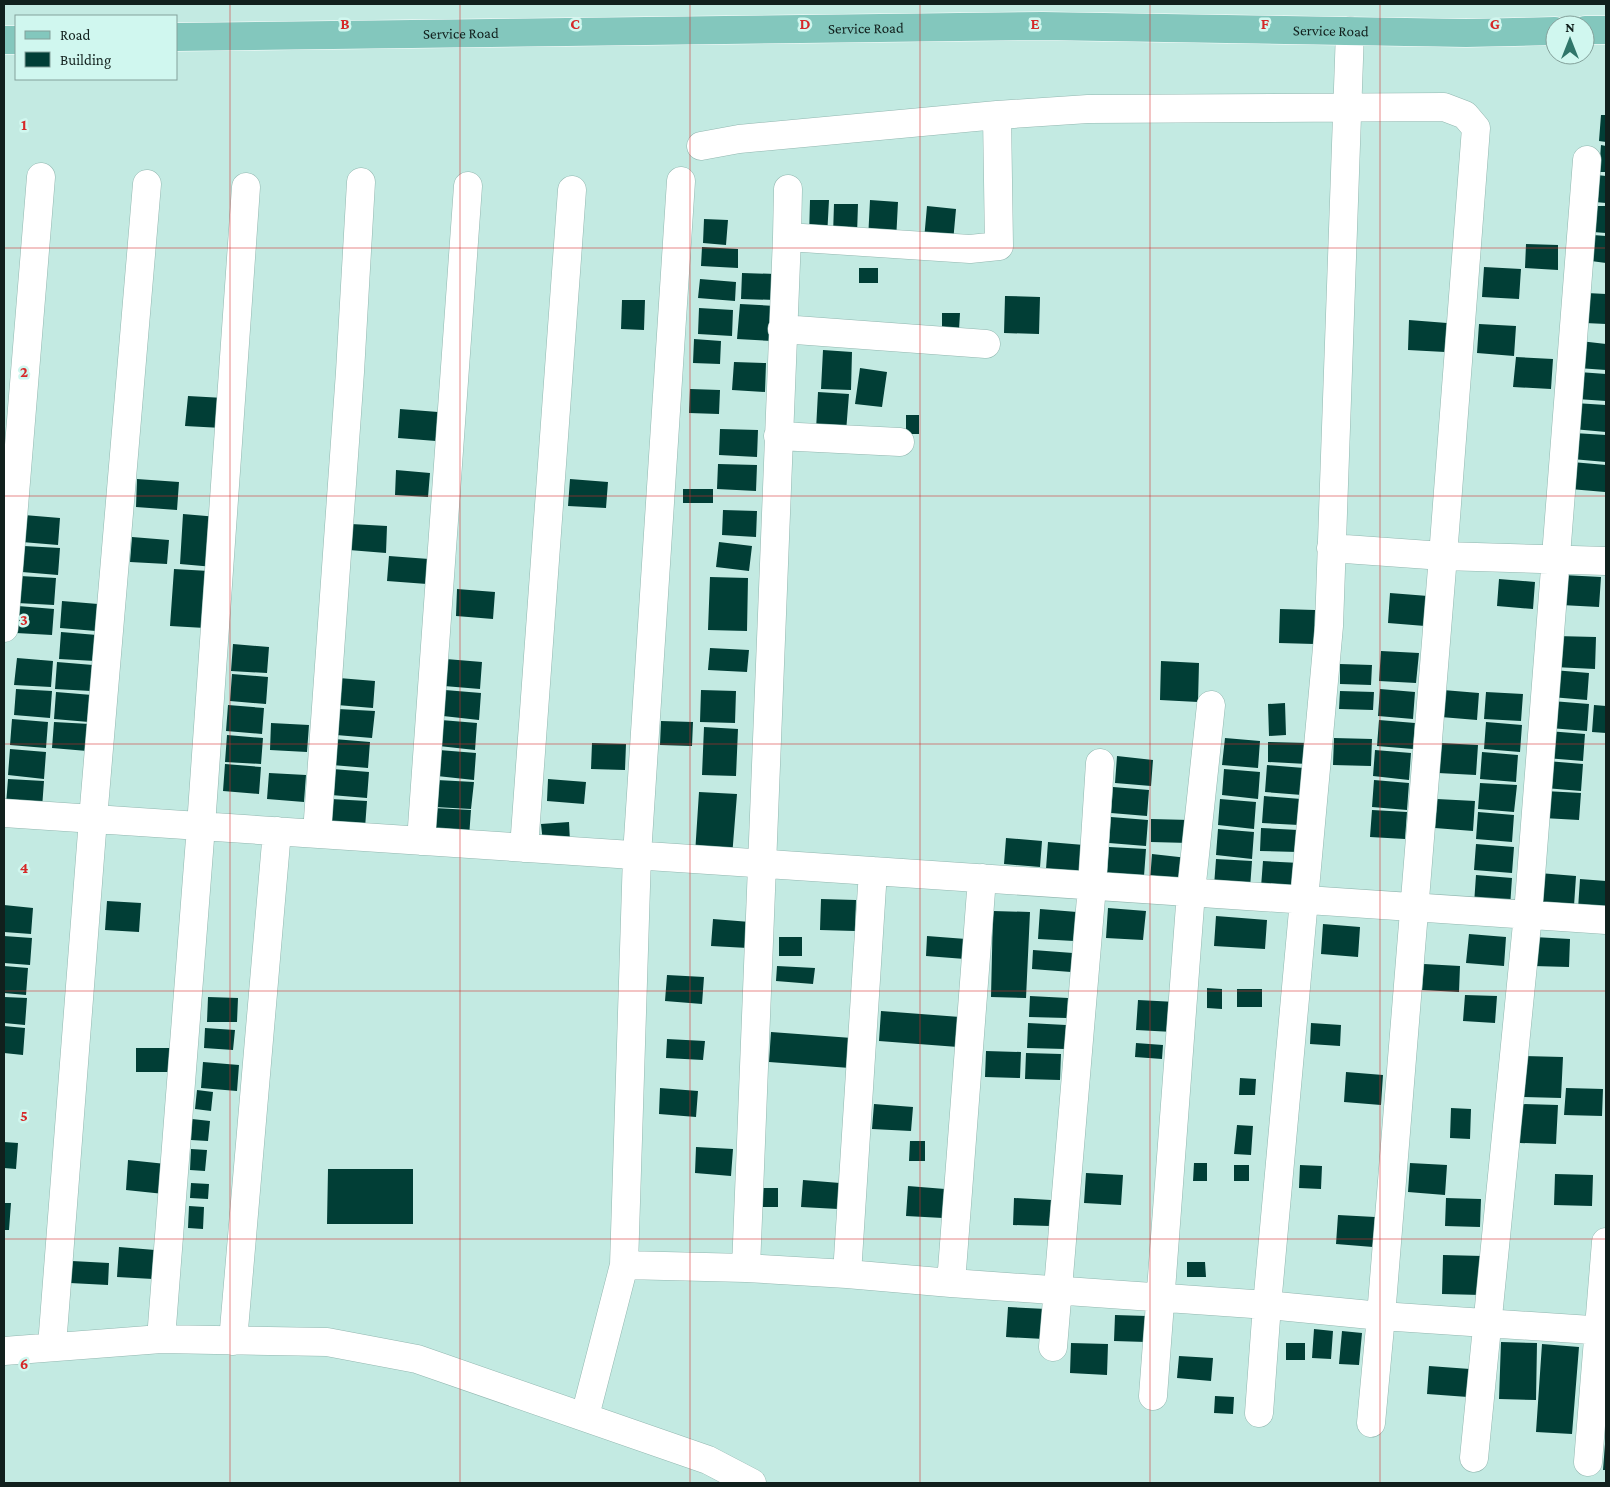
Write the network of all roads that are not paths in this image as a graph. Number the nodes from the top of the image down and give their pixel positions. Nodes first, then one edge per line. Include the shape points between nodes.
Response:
1 (1350, 31) junction
2 (1545, 31) edge
3 (178, 37) edge
4 (1348, 108) junction
5 (997, 115) junction
6 (701, 146) dead end
7 (1587, 160) dead end
8 (41, 177) dead end
9 (681, 181) dead end
10 (361, 182) dead end
11 (147, 184) dead end
12 (468, 186) dead end
13 (246, 187) dead end
14 (788, 189) dead end
15 (572, 190) dead end
16 (786, 237) junction
17 (782, 329) junction
18 (986, 344) dead end
19 (778, 436) junction
20 (900, 442) dead end
21 (1331, 548) junction
22 (1443, 556) junction
23 (1556, 558) junction
24 (1606, 561) edge
25 (4, 628) edge
26 (1211, 705) dead end
27 (1100, 763) dead end
28 (4, 813) edge
29 (94, 819) junction
30 (200, 826) junction
31 (277, 831) junction
32 (317, 833) junction
33 (421, 841) junction
34 (524, 848) junction
35 (637, 855) junction
36 (761, 863) junction
37 (873, 871) junction
38 (982, 878) junction
39 (1092, 886) junction
40 (1191, 892) junction
41 (1304, 900) junction
42 (1414, 907) junction
43 (1528, 914) junction
44 (1606, 920) edge
45 (1606, 1242) edge
46 (624, 1265) junction
47 (746, 1268) junction
48 (847, 1274) junction
49 (951, 1283) junction
50 (1057, 1290) junction
51 (1159, 1297) junction
52 (1267, 1305) junction
53 (1381, 1316) junction
54 (1488, 1323) junction
55 (1602, 1331) edge
56 (161, 1340) junction
57 (233, 1341) junction
58 (52, 1346) junction
59 (1053, 1347) dead end
60 (4, 1351) edge
61 (1153, 1396) dead end
62 (1259, 1413) dead end
63 (585, 1416) junction
64 (1370, 1423) dead end
65 (1474, 1458) dead end
66 (1588, 1462) dead end
67 (752, 1483) edge

1 - 2 main road, Service Road
1 - 3 main road, Service Road via 1042,26
1 - 4 street
4 - 5 street via 1088,109
4 - 21 street
4 - 22 street via 1444,107 1466,115 1476,128
5 - 6 street via 739,139
5 - 16 street via 999,246 970,249
7 - 23 street
8 - 25 street
9 - 35 street
10 - 32 street
11 - 29 street
12 - 33 street
13 - 30 street
14 - 16 street
15 - 34 street
16 - 17 street
17 - 18 street
17 - 19 street
19 - 20 street
19 - 36 street
21 - 22 street
21 - 41 street via 1329,626
22 - 23 street
22 - 42 street
23 - 24 street
23 - 43 street
26 - 40 street
27 - 39 street
28 - 29 street
29 - 30 street
29 - 58 street
30 - 31 street
30 - 56 street
31 - 32 street
31 - 57 street
32 - 33 street
33 - 34 street
34 - 35 street
35 - 36 street
35 - 46 street
36 - 37 street
36 - 47 street
37 - 38 street
37 - 48 street
38 - 39 street
38 - 49 street
39 - 40 street
39 - 50 street
40 - 41 street
40 - 51 street
41 - 42 street
41 - 52 street
42 - 43 street
42 - 53 street
43 - 44 street
43 - 54 street
45 - 55 street
46 - 47 street
46 - 63 street
47 - 48 street
48 - 49 street
49 - 50 street
50 - 51 street
50 - 59 street
51 - 52 street
51 - 61 street
52 - 53 street
52 - 62 street
53 - 54 street
53 - 64 street
54 - 55 street
54 - 65 street
55 - 66 street
56 - 57 street
56 - 58 street
57 - 63 street via 327,1342 417,1360
58 - 60 street
63 - 67 street via 708,1460

